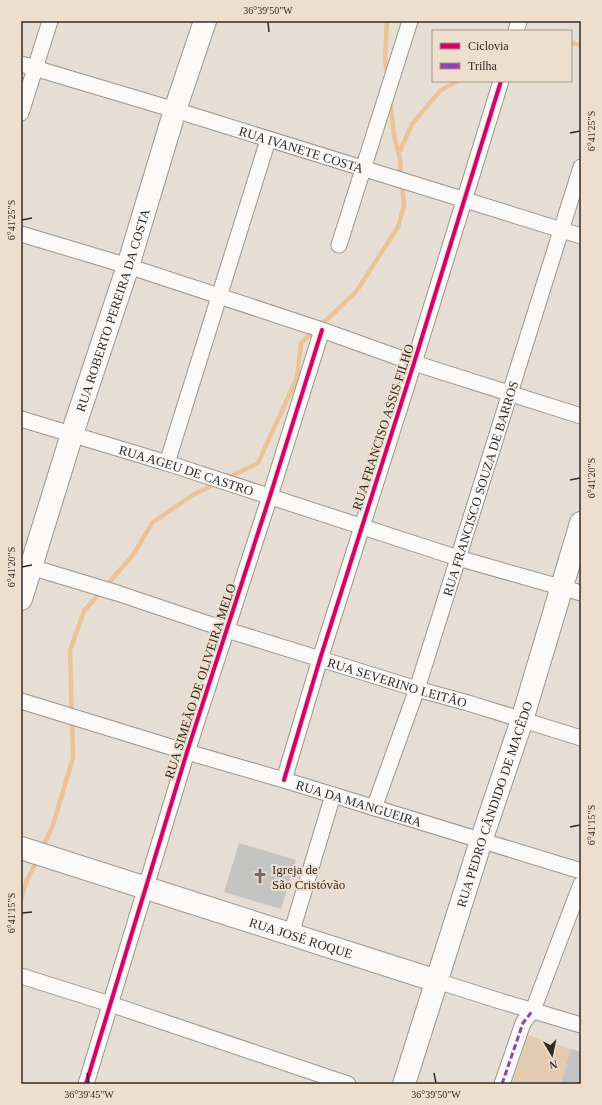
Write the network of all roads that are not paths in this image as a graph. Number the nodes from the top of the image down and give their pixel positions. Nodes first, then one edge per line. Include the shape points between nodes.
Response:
1 (50, 21) edge
2 (205, 21) edge
3 (410, 21) edge
4 (21, 64) edge
5 (36, 68) junction
6 (501, 82) edge
7 (176, 110) junction
8 (21, 113) edge
9 (268, 140) junction
10 (581, 167) edge
11 (364, 168) junction
12 (464, 200) junction
13 (561, 230) junction
14 (21, 234) edge
15 (581, 236) edge
16 (339, 245) dead end
17 (128, 266) junction
18 (219, 297) junction
19 (322, 330) junction
20 (414, 363) junction
21 (510, 393) junction
22 (581, 416) edge
23 (21, 419) edge
24 (72, 434) junction
25 (167, 463) junction
26 (270, 496) junction
27 (581, 523) edge
28 (362, 528) junction
29 (458, 558) junction
30 (31, 567) junction
31 (571, 590) edge
32 (21, 600) edge
33 (227, 630) junction
34 (320, 659) junction
35 (417, 690) junction
36 (21, 701) edge
37 (522, 720) junction
38 (581, 738) edge
39 (187, 752) junction
40 (284, 780) junction
41 (333, 795) junction
42 (374, 808) junction
43 (481, 841) junction
44 (21, 848) edge
45 (581, 872) edge
46 (581, 884) edge
47 (146, 888) junction
48 (291, 934) junction
49 (21, 976) edge
50 (437, 981) junction
51 (110, 1004) junction
52 (533, 1010) junction
53 (581, 1025) edge
54 (86, 1084) edge
55 (348, 1084) edge
56 (404, 1084) edge
57 (502, 1084) edge

1 - 5 street
2 - 7 street, RUA ROBERTO PEREIRA DA COSTA
3 - 11 street
4 - 5 street, RUA IVANETE COSTA
5 - 7 street, RUA IVANETE COSTA
5 - 8 street
6 - 12 street, RUA FRANCISO ASSIS FILHO
7 - 9 street, RUA IVANETE COSTA
7 - 17 street, RUA ROBERTO PEREIRA DA COSTA
9 - 11 street, RUA IVANETE COSTA
9 - 18 street
10 - 13 street, RUA FRANCISCO SOUZA DE BARROS
11 - 12 street, RUA IVANETE COSTA
11 - 16 street
12 - 13 street, RUA IVANETE COSTA
12 - 20 street, RUA FRANCISO ASSIS FILHO
13 - 15 street, RUA IVANETE COSTA
13 - 21 street, RUA FRANCISCO SOUZA DE BARROS
14 - 17 street
17 - 18 street
17 - 24 street, RUA ROBERTO PEREIRA DA COSTA
18 - 19 street
18 - 25 street
19 - 20 street
19 - 26 street, RUA SIMEÃO DE OLIVEIRA MELO
20 - 21 street
20 - 28 street, RUA FRANCISO ASSIS FILHO
21 - 22 street
21 - 29 street, RUA FRANCISCO SOUZA DE BARROS
23 - 24 street, RUA AGEU DE CASTRO
24 - 25 street, RUA AGEU DE CASTRO
24 - 30 street, RUA ROBERTO PEREIRA DA COSTA
25 - 26 street, RUA AGEU DE CASTRO
26 - 28 street, RUA AGEU DE CASTRO
26 - 33 street, RUA SIMEÃO DE OLIVEIRA MELO
27 - 31 street, RUA PEDRO CÂNDIDO DE MACÊDO
28 - 29 street, RUA AGEU DE CASTRO
28 - 34 street, RUA FRANCISO ASSIS FILHO
29 - 31 street, RUA AGEU DE CASTRO
29 - 35 street, RUA FRANCISCO SOUZA DE BARROS
30 - 32 street, RUA ROBERTO PEREIRA DA COSTA
30 - 33 street, RUA SEVERINO LEITÃO
31 - 37 street, RUA PEDRO CÂNDIDO DE MACÊDO
33 - 34 street, RUA SEVERINO LEITÃO
33 - 39 street, RUA SIMEÃO DE OLIVEIRA MELO
34 - 35 street, RUA SEVERINO LEITÃO
34 - 40 street, RUA FRANCISO ASSIS FILHO
35 - 37 street, RUA SEVERINO LEITÃO
35 - 42 street, RUA FRANCISCO SOUZA DE BARROS
36 - 39 street, RUA DA MANGUEIRA
37 - 38 street, RUA SEVERINO LEITÃO
37 - 43 street, RUA PEDRO CÂNDIDO DE MACÊDO
39 - 40 street, RUA DA MANGUEIRA
39 - 47 street, RUA SIMEÃO DE OLIVEIRA MELO
40 - 41 street, RUA DA MANGUEIRA
41 - 42 street, RUA DA MANGUEIRA
41 - 48 street
42 - 43 street, RUA DA MANGUEIRA
43 - 45 street, RUA DA MANGUEIRA
43 - 50 street, RUA PEDRO CÂNDIDO DE MACÊDO
44 - 47 street, RUA JOSÉ ROQUE
46 - 52 street
47 - 48 street, RUA JOSÉ ROQUE
47 - 51 street, RUA SIMEÃO DE OLIVEIRA MELO
48 - 50 street, RUA JOSÉ ROQUE
49 - 51 street
50 - 52 street, RUA JOSÉ ROQUE
50 - 56 street, RUA PEDRO CÂNDIDO DE MACÊDO
51 - 54 street, RUA SIMEÃO DE OLIVEIRA MELO
51 - 55 street
52 - 53 street, RUA JOSÉ ROQUE
52 - 57 street via 523,1023

